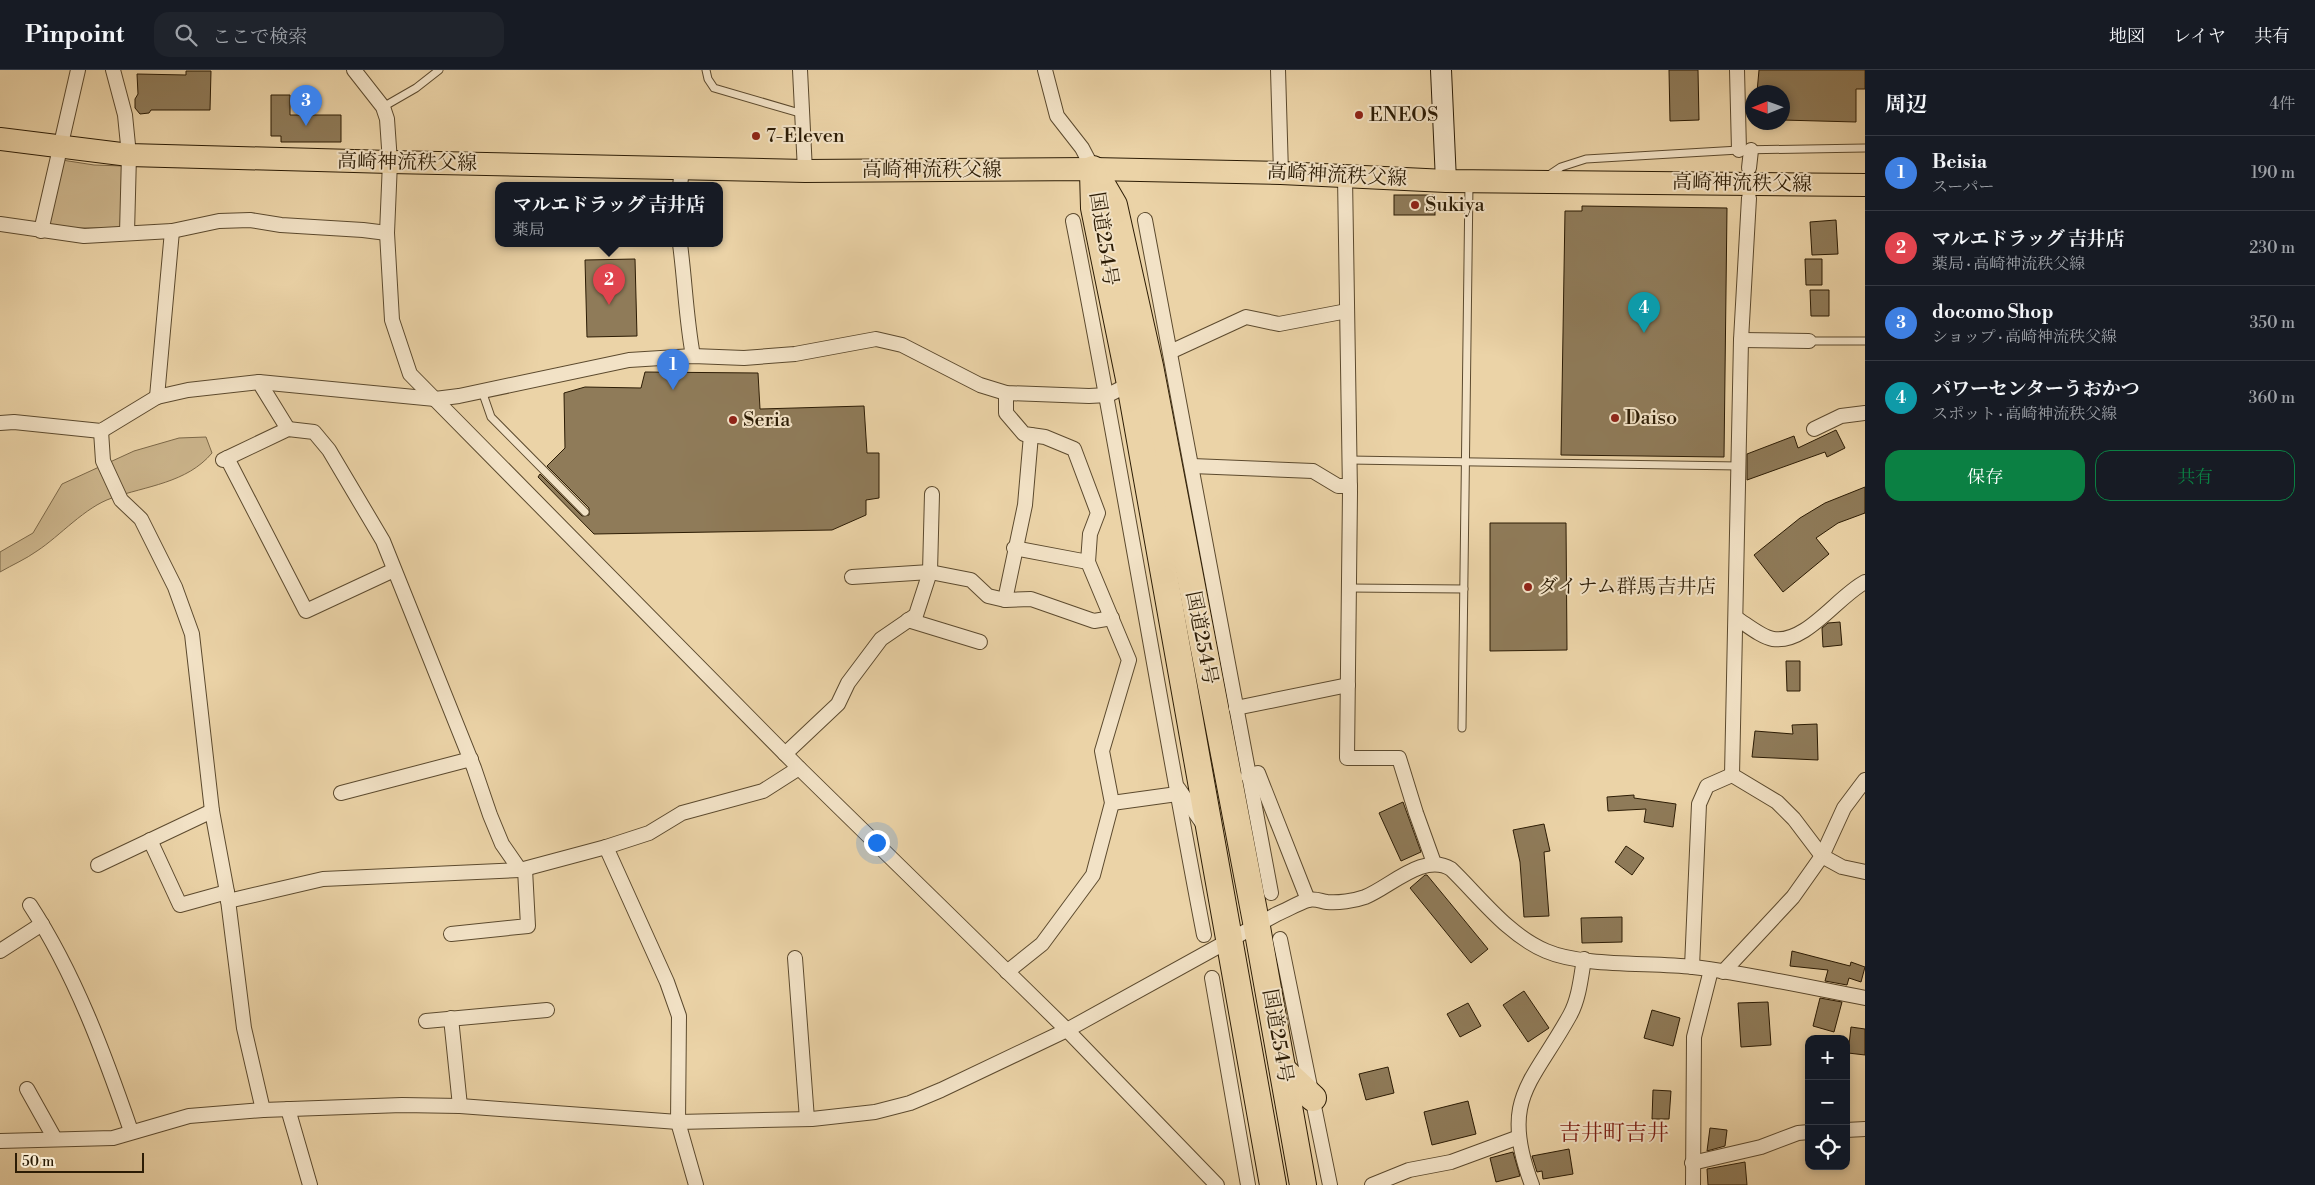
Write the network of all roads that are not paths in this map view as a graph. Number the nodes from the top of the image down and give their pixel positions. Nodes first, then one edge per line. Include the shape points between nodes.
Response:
1 (78, 70) edge
2 (113, 70) edge
3 (354, 70) edge
4 (439, 70) edge
5 (706, 70) edge
6 (800, 70) edge
7 (1045, 70) edge
8 (1278, 70) edge
9 (1441, 70) edge
10 (1737, 70) edge
11 (383, 107) junction
12 (803, 114) junction
13 (0, 138) edge
14 (60, 148) junction
15 (1865, 148) edge
16 (1745, 150) junction
17 (129, 155) junction
18 (390, 162) junction
19 (1749, 168) dead end
20 (1093, 169) junction
21 (804, 170) junction
22 (1281, 173) junction
23 (1345, 177) junction
24 (681, 178) edge
25 (1446, 181) junction
26 (1469, 181) junction
27 (1540, 181) junction
28 (1865, 185) edge
29 (1749, 198) dead end
30 (1145, 220) dead end
31 (1073, 221) dead end
32 (0, 224) edge
33 (41, 231) junction
34 (172, 231) junction
35 (127, 233) junction
36 (387, 233) junction
37 (680, 247) edge
38 (1347, 311) junction
39 (1144, 339) junction
40 (1741, 340) junction
41 (1809, 341) joint
42 (1865, 341) edge
43 (1170, 352) junction
44 (693, 356) junction
45 (1175, 375) junction
46 (259, 382) junction
47 (1119, 389) junction
48 (482, 391) junction
49 (1006, 393) junction
50 (157, 397) junction
51 (435, 399) junction
52 (1865, 414) edge
53 (0, 423) edge
54 (288, 429) junction
55 (101, 430) junction
56 (1814, 430) dead end
57 (1031, 435) junction
58 (1349, 460) junction
59 (1465, 462) junction
60 (1192, 466) junction
61 (1739, 466) junction
62 (1350, 486) junction
63 (932, 494) dead end
64 (585, 512) dead end
65 (1014, 548) junction
66 (1088, 562) junction
67 (394, 570) junction
68 (930, 572) junction
69 (852, 577) dead end
70 (1865, 582) edge
71 (1349, 588) junction
72 (1464, 589) junction
73 (1005, 600) junction
74 (1112, 618) junction
75 (1736, 618) junction
76 (908, 620) junction
77 (980, 642) dead end
78 (1348, 685) junction
79 (1236, 704) junction
80 (1462, 728) dead end
81 (1221, 748) junction
82 (785, 754) junction
83 (471, 759) junction
84 (799, 768) junction
85 (1732, 775) junction
86 (1248, 776) junction
87 (1865, 780) edge
88 (1176, 789) junction
89 (341, 793) dead end
90 (1112, 803) junction
91 (212, 811) junction
92 (1209, 833) junction
93 (150, 840) junction
94 (606, 848) junction
95 (1822, 856) junction
96 (1434, 864) junction
97 (98, 865) dead end
98 (522, 869) junction
99 (1865, 872) edge
100 (1271, 893) dead end
101 (228, 896) junction
102 (1308, 900) junction
103 (30, 905) dead end
104 (42, 924) junction
105 (1257, 926) junction
106 (451, 934) dead end
107 (1204, 935) dead end
108 (1280, 939) dead end
109 (1230, 941) junction
110 (0, 951) edge
111 (795, 958) dead end
112 (1584, 959) junction
113 (1692, 967) junction
114 (1717, 971) junction
115 (1007, 972) junction
116 (1212, 978) dead end
117 (1865, 998) edge
118 (547, 1010) dead end
119 (452, 1018) junction
120 (426, 1021) dead end
121 (1067, 1030) junction
122 (1283, 1070) junction
123 (27, 1089) dead end
124 (1313, 1098) junction
125 (460, 1106) junction
126 (288, 1109) junction
127 (263, 1110) junction
128 (807, 1119) junction
129 (678, 1122) junction
130 (1865, 1129) edge
131 (1850, 1130) edge
132 (132, 1131) junction
133 (1805, 1132) edge
134 (1519, 1137) junction
135 (55, 1139) junction
136 (0, 1141) edge
137 (1266, 1146) junction
138 (1692, 1163) junction
139 (310, 1185) edge
140 (696, 1185) edge
141 (1217, 1185) edge
142 (1248, 1185) edge
143 (1255, 1185) edge
144 (1273, 1185) edge
145 (1303, 1185) edge
146 (1330, 1185) edge
147 (1372, 1185) edge
148 (1532, 1185) edge
149 (1693, 1185) edge

1 - 14 street
2 - 17 street via 125,115
3 - 11 street
4 - 11 lane
5 - 12 lane via 714,88
6 - 12 street
7 - 20 street via 1057,116 1082,148
8 - 22 street
9 - 25 street
10 - 16 street
11 - 18 street
12 - 21 street
13 - 14 main road, 高崎神流秩父線
14 - 17 main road, 高崎神流秩父線
14 - 33 street
15 - 16 lane
16 - 19 street
16 - 27 lane via 1586,159 1561,167
17 - 18 main road, 高崎神流秩父線
17 - 35 street
18 - 24 main road, 高崎神流秩父線
18 - 36 street
20 - 21 main road, 高崎神流秩父線
20 - 22 main road, 高崎神流秩父線
20 - 39 highway, 国道254号 via 1114,205
20 - 47 highway, 国道254号 via 1094,208
21 - 24 main road, 高崎神流秩父線
22 - 23 main road, 高崎神流秩父線
23 - 25 main road, 高崎神流秩父線
23 - 38 street
25 - 26 main road, 高崎神流秩父線
26 - 27 main road, 高崎神流秩父線
26 - 59 lane
27 - 28 main road, 高崎神流秩父線
29 - 40 street
30 - 43 street
31 - 47 street
32 - 33 street
33 - 35 street via 84,236
34 - 35 street
34 - 36 street via 219,221 250,220 281,226
34 - 50 street
36 - 51 street via 392,320 410,374
37 - 44 street via 686,320
38 - 43 street via 1279,324 1246,317
38 - 58 street
39 - 45 street
39 - 81 highway, 国道254号
40 - 41 street
40 - 61 street
41 - 42 lane
43 - 45 street
44 - 48 street via 629,360
44 - 49 street via 744,358 795,354 876,339 902,344 980,385
45 - 60 street
46 - 50 street
46 - 51 street
46 - 54 street
47 - 49 street via 1089,396
47 - 88 street
47 - 92 highway, 国道254号
48 - 51 street
48 - 64 lane via 491,417
49 - 57 street via 1006,413 1024,434
50 - 55 street
51 - 82 street
52 - 56 street via 1841,416
53 - 55 street
54 - 67 street via 314,432 329,450 383,541
54 - 67 street via 225,459 306,611
55 - 91 street via 103,460 121,500 141,519 175,587 192,634
57 - 65 street via 1025,505
57 - 66 street via 1074,449 1098,513 1090,534
58 - 59 lane
58 - 62 street
59 - 61 lane
59 - 72 lane
60 - 62 street via 1313,470 1338,486
60 - 79 street
61 - 75 street
62 - 71 street
63 - 68 street
65 - 66 street
65 - 73 street
66 - 74 street
67 - 83 street
68 - 69 street
68 - 73 street via 971,580 988,596
68 - 76 street via 916,615
70 - 75 street via 1851,589 1790,639 1771,639
71 - 72 lane
71 - 78 street
72 - 80 lane
73 - 74 street via 1031,599 1094,622
74 - 90 street via 1129,660 1102,751
75 - 85 street
76 - 77 street
76 - 82 street via 881,639 848,683 838,704
78 - 79 street
78 - 96 street via 1347,758 1399,758
79 - 81 street
79 - 86 street
81 - 105 highway, 国道254号
82 - 84 street
83 - 89 street
83 - 98 street via 502,844
84 - 94 street via 763,791 682,813 649,833
84 - 115 street
85 - 95 street via 1777,802
85 - 113 street via 1707,786 1699,804
86 - 100 street
86 - 102 street via 1258,773
87 - 95 street via 1844,808
88 - 90 street
88 - 92 street
88 - 107 street
90 - 115 street via 1093,874 1042,944
91 - 93 street
91 - 101 street
92 - 109 highway, 国道254号
93 - 97 street
93 - 101 street via 180,905
94 - 98 street
94 - 129 street via 667,982 679,1016
95 - 99 street via 1842,867
95 - 114 street via 1793,897
96 - 102 street via 1365,897 1327,902
96 - 112 street via 1452,869 1529,942 1571,959
98 - 101 street via 323,879
98 - 106 street via 528,926
101 - 127 street via 244,1028
102 - 105 street
103 - 104 street
104 - 110 street
104 - 132 street via 100,1041
105 - 109 street
105 - 122 highway, 国道254号
108 - 124 street
109 - 121 street
109 - 137 highway, 国道254号
111 - 128 street
112 - 113 street
112 - 134 street via 1571,1014 1527,1083 1519,1110
113 - 114 street
114 - 117 street
114 - 138 street via 1694,1037
115 - 121 street
116 - 142 street
118 - 119 street
119 - 120 street
119 - 125 street
121 - 128 street via 910,1103 875,1112
121 - 141 street
122 - 124 highway
122 - 145 highway, 国道254号
123 - 135 street
124 - 146 street
125 - 126 street
125 - 129 street
126 - 127 street
126 - 139 street
127 - 132 street via 189,1116
128 - 129 street
129 - 140 street
130 - 131 street
132 - 135 street via 113,1138
133 - 138 street via 1761,1147
134 - 147 street via 1451,1162 1408,1170
134 - 148 street
135 - 136 street
137 - 143 street
137 - 144 highway, 国道254号
138 - 149 street

